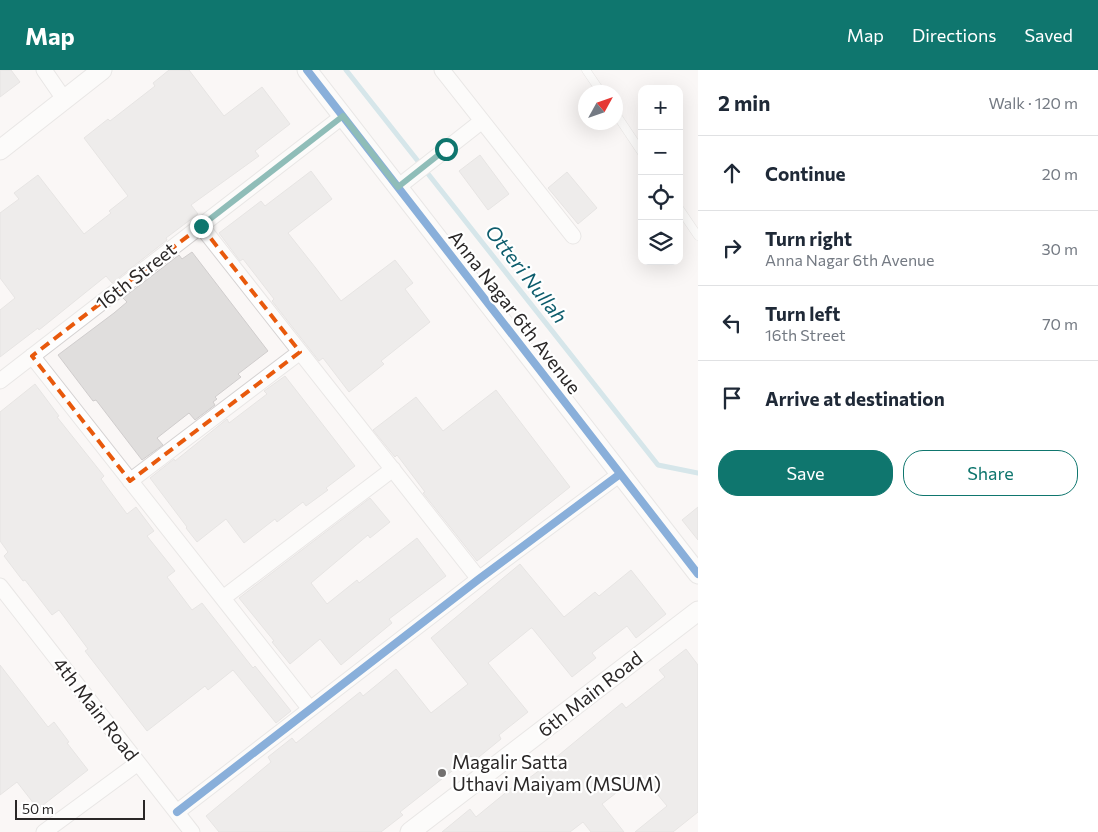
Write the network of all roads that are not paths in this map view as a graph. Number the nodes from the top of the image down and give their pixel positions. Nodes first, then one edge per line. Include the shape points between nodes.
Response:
1 (44, 70) edge
2 (102, 70) edge
3 (307, 70) edge
4 (442, 70) edge
5 (586, 70) edge
6 (596, 85) edge
7 (64, 99) junction
8 (343, 116) junction
9 (482, 121) junction
10 (623, 124) edge
11 (638, 147) edge
12 (0, 150) edge
13 (398, 187) junction
14 (683, 214) edge
15 (201, 226) junction
16 (573, 236) dead end
17 (698, 236) edge
18 (300, 352) junction
19 (32, 356) junction
20 (0, 381) edge
21 (393, 469) junction
22 (620, 474) junction
23 (130, 481) junction
24 (698, 574) edge
25 (479, 579) junction
26 (0, 586) edge
27 (223, 598) junction
28 (698, 611) edge
29 (310, 708) junction
30 (138, 763) junction
31 (176, 812) junction
32 (44, 832) edge
33 (192, 832) edge
34 (410, 832) edge

1 - 7 street
2 - 7 street
3 - 8 street, Anna Nagar 6th Avenue
4 - 9 street
5 - 6 lane
7 - 12 street
8 - 13 street, Anna Nagar 6th Avenue
8 - 15 street, 16th Street
9 - 13 street
9 - 16 street
10 - 11 lane
13 - 22 street, Anna Nagar 6th Avenue
14 - 17 lane
15 - 18 street
15 - 19 street, 16th Street
18 - 21 street
18 - 23 street
19 - 20 street, 16th Street
19 - 23 street
21 - 25 street
21 - 27 street
22 - 24 street, Anna Nagar 6th Avenue
22 - 25 street
23 - 27 street
25 - 29 street
26 - 30 street, 4th Main Road
27 - 29 street
28 - 34 street, 6th Main Road
29 - 31 street
30 - 31 street, 4th Main Road
30 - 32 street
31 - 33 street, 4th Main Road

